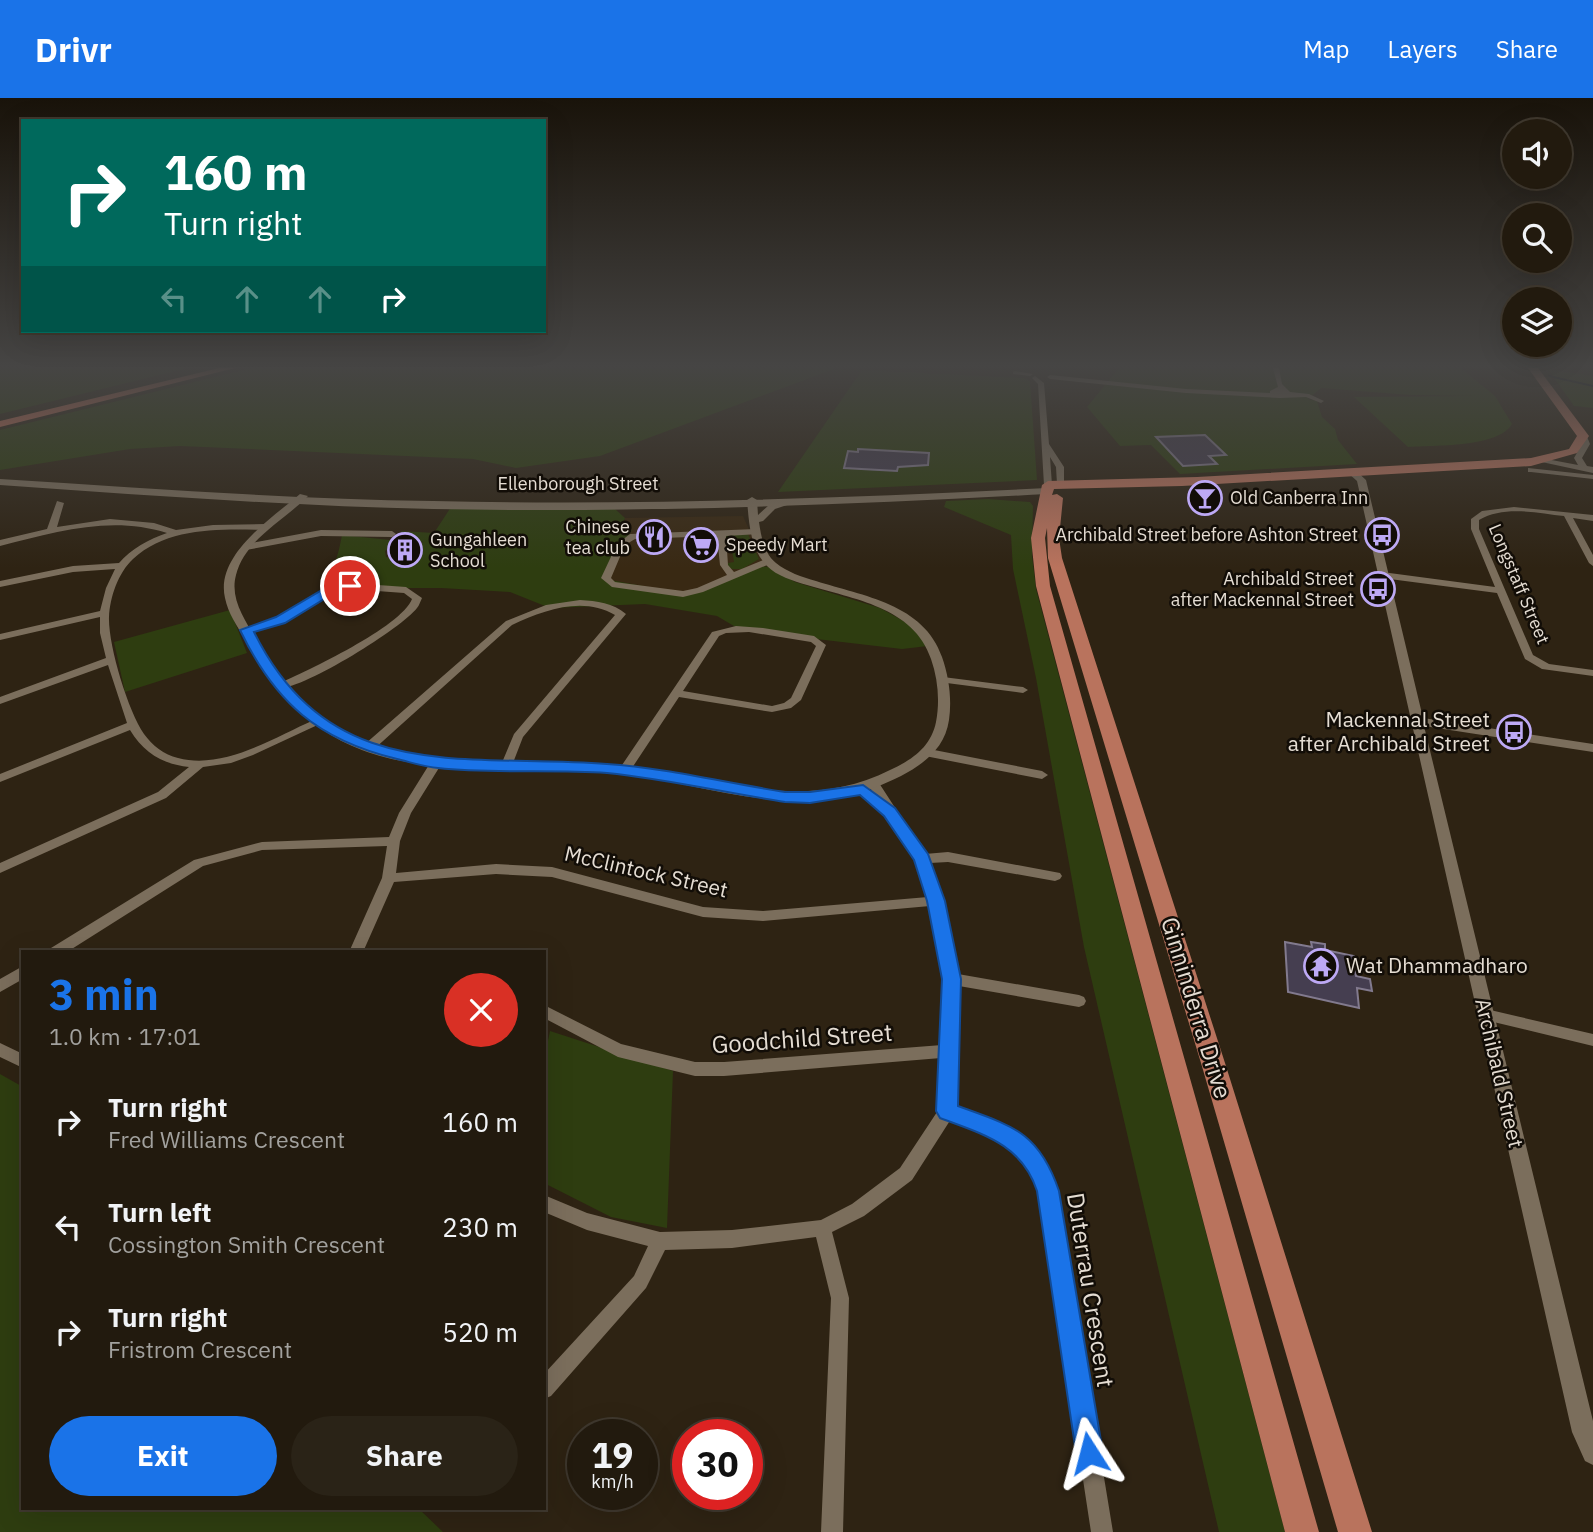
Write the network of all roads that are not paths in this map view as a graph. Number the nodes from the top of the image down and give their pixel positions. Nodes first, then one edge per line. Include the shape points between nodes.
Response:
1 (1046, 435) edge
2 (1568, 435) edge
3 (1583, 436) joint
4 (1047, 446) junction
5 (1549, 456) junction
6 (1583, 465) junction
7 (1593, 469) edge
8 (1531, 470) dead end
9 (1348, 471) junction
10 (1593, 477) edge
11 (1196, 481) junction
12 (0, 482) edge
13 (1055, 484) junction
14 (1109, 487) junction
15 (1011, 493) junction
16 (296, 498) junction
17 (756, 501) junction
18 (60, 503) dead end
19 (788, 503) junction
20 (733, 504) junction
21 (1567, 515) junction
22 (756, 518) junction
23 (1593, 518) edge
24 (1039, 523) junction
25 (265, 527) junction
26 (51, 531) junction
27 (756, 532) junction
28 (175, 533) junction
29 (720, 533) junction
30 (392, 534) dead end
31 (0, 542) edge
32 (246, 547) junction
33 (769, 561) junction
34 (1593, 563) edge
35 (122, 566) junction
36 (1060, 575) junction
37 (1382, 575) junction
38 (732, 576) junction
39 (0, 583) edge
40 (1501, 591) junction
41 (104, 613) junction
42 (246, 630) junction
43 (0, 637) edge
44 (111, 660) junction
45 (1593, 673) edge
46 (943, 680) junction
47 (282, 686) junction
48 (1023, 690) dead end
49 (677, 694) junction
50 (0, 701) edge
51 (318, 722) junction
52 (1417, 722) junction
53 (132, 725) junction
54 (369, 747) junction
55 (1593, 748) edge
56 (929, 752) junction
57 (436, 763) junction
58 (200, 764) junction
59 (507, 765) junction
60 (624, 771) junction
61 (1042, 775) dead end
62 (0, 778) edge
63 (869, 788) junction
64 (394, 841) junction
65 (922, 859) junction
66 (0, 869) edge
67 (1055, 876) dead end
68 (388, 878) junction
69 (936, 901) junction
70 (59, 950) edge
71 (358, 950) edge
72 (21, 973) edge
73 (952, 979) junction
74 (0, 986) edge
75 (1079, 1002) dead end
76 (546, 1012) edge
77 (1486, 1015) junction
78 (1593, 1040) edge
79 (0, 1050) edge
80 (950, 1051) junction
81 (21, 1060) edge
82 (947, 1111) junction
83 (546, 1204) edge
84 (822, 1228) junction
85 (660, 1241) junction
86 (546, 1387) edge
87 (1593, 1453) edge
88 (832, 1532) edge
89 (1102, 1532) edge
90 (1302, 1532) edge
91 (1355, 1532) edge

1 - 4 street
2 - 5 main road
3 - 5 main road via 1573,451
3 - 6 street via 1586,444 1578,458
4 - 13 street
4 - 13 street
5 - 6 street
5 - 7 street
5 - 9 main road
6 - 7 street
8 - 10 street
9 - 11 main road
9 - 37 street, Archibald Street via 1362,488
11 - 13 main road
11 - 14 main road
12 - 16 main road, Ellenborough Street
13 - 14 main road
13 - 15 main road, Ellenborough Street
13 - 17 main road, Ellenborough Street
13 - 24 main road, Ginninderra Drive
13 - 36 main road, Ginninderra Drive via 1052,538
14 - 36 main road via 1072,499 1061,514
15 - 19 main road, Ellenborough Street
15 - 24 main road via 1035,501
16 - 17 main road, Ellenborough Street
16 - 20 main road, Ellenborough Street via 511,506
16 - 25 street
17 - 19 main road, Ellenborough Street
17 - 20 main road, Ellenborough Street
17 - 22 street
18 - 26 street
19 - 22 street
20 - 22 street
21 - 23 street
21 - 34 street
21 - 40 street, Longstaff Street via 1490,509 1475,519
22 - 27 street
24 - 90 main road, Ginninderra Drive via 1043,586
25 - 28 street via 213,526
25 - 32 street
26 - 28 street via 138,522
26 - 31 street
27 - 29 street
27 - 33 street
28 - 35 street via 149,544
29 - 38 street via 724,565
29 - 38 street via 630,537 621,544 606,578 612,584 682,594
30 - 32 street via 321,533
32 - 42 street via 233,568 229,590
33 - 38 street
33 - 46 street via 792,576 906,617 930,636
35 - 39 street via 73,569
35 - 41 street
36 - 91 main road, Ginninderra Drive
37 - 40 street
37 - 52 street, Archibald Street
40 - 45 street, Longstaff Street via 1529,657 1546,667
41 - 43 street
41 - 44 street
42 - 47 street via 263,664
42 - 47 street via 281,620 335,589 350,586 406,590 417,598 414,606 365,645
44 - 50 street
44 - 53 street
46 - 48 street
46 - 56 street via 942,727
47 - 51 street
49 - 49 street via 715,634 723,629 814,639 821,645 796,700 787,706 772,709
49 - 60 street
51 - 54 street
51 - 58 street via 258,750
52 - 55 street
52 - 77 street, Archibald Street
53 - 58 street via 150,750 175,762
53 - 62 street
54 - 57 street
54 - 59 street via 509,623 570,604 613,607 621,614 518,736
56 - 61 street
56 - 63 street
57 - 59 street
57 - 64 street via 405,813
58 - 66 street via 162,795
59 - 60 street
60 - 63 street via 785,797
63 - 65 street
64 - 68 street
64 - 70 street via 261,846 199,863
65 - 67 street via 948,857
65 - 69 street
68 - 69 street, McClintock Street via 496,869 552,872 703,912 763,916
68 - 71 street
69 - 73 street
72 - 74 street
73 - 75 street
73 - 80 street
76 - 80 street, Goodchild Street via 618,1050 695,1069
77 - 78 street
77 - 87 street, Archibald Street via 1584,1432
79 - 81 street
80 - 82 street
82 - 84 street via 906,1174 858,1210
82 - 89 street, Duterrau Crescent via 999,1130 1040,1167 1048,1191
83 - 85 street via 587,1222
84 - 85 street via 732,1239
84 - 88 street via 840,1298
85 - 86 street via 640,1282

